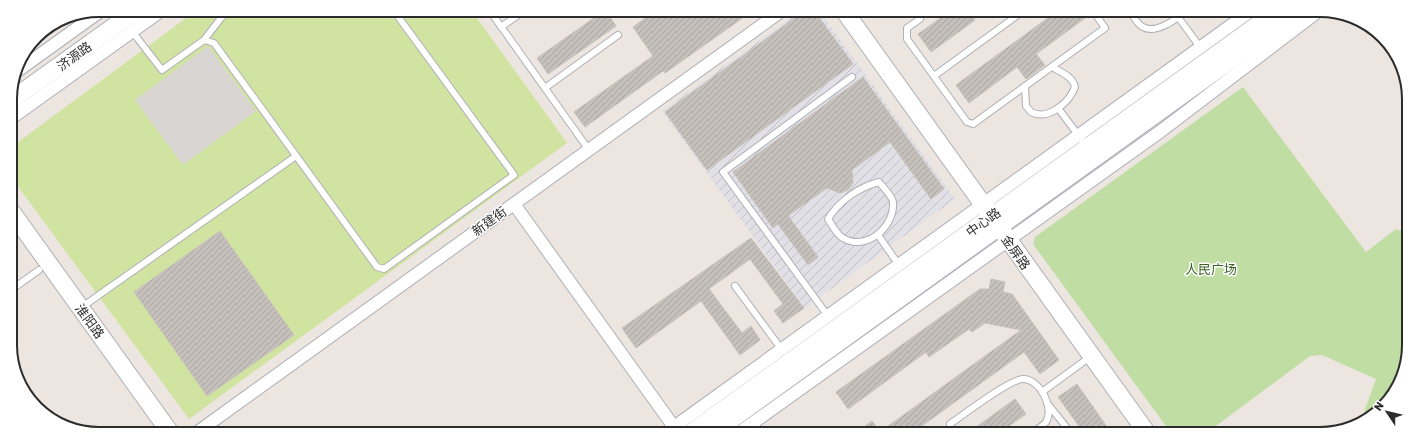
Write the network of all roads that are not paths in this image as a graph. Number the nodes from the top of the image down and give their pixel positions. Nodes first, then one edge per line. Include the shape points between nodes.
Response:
1 (92, 17) edge
2 (120, 17) edge
3 (121, 17) edge
4 (129, 17) edge
5 (152, 17) edge
6 (222, 17) edge
7 (398, 17) edge
8 (494, 17) edge
9 (515, 17) edge
10 (773, 17) edge
11 (849, 17) edge
12 (919, 17) edge
13 (1015, 17) edge
14 (1097, 17) edge
15 (1134, 17) edge
16 (1177, 17) edge
17 (1181, 17) edge
18 (1242, 17) edge
19 (1268, 17) edge
20 (1290, 17) edge
21 (1311, 17) edge
22 (501, 27) junction
23 (618, 35) dead end
24 (204, 40) junction
25 (1200, 47) junction
26 (24, 67) edge
27 (1052, 67) junction
28 (934, 76) junction
29 (852, 78) dead end
30 (20, 80) edge
31 (1025, 86) junction
32 (545, 88) junction
33 (17, 96) edge
34 (1058, 108) junction
35 (17, 114) edge
36 (1083, 141) junction
37 (589, 150) junction
38 (296, 156) junction
39 (514, 204) junction
40 (17, 219) edge
41 (995, 222) junction
42 (878, 235) junction
43 (17, 239) edge
44 (899, 265) junction
45 (39, 270) junction
46 (17, 286) edge
47 (735, 286) dead end
48 (80, 308) junction
49 (828, 316) junction
50 (782, 350) junction
51 (1090, 357) junction
52 (1042, 392) junction
53 (1047, 403) junction
54 (750, 416) junction
55 (950, 424) dead end
56 (161, 427) edge
57 (161, 427) edge
58 (205, 427) edge
59 (669, 427) edge
60 (675, 427) edge
61 (699, 427) edge
62 (725, 427) edge
63 (743, 427) edge
64 (758, 427) edge
65 (1040, 427) edge
66 (1067, 427) edge
67 (1142, 427) edge

1 - 26 street
2 - 30 main road, 济源路
3 - 33 main road, 济源路
4 - 24 lane via 162,70
5 - 35 street
6 - 24 lane
7 - 38 lane via 514,175 384,270 377,267
8 - 22 lane
9 - 22 lane
10 - 37 street, 新建街
11 - 41 main road, 金屏路
12 - 28 lane via 920,19 907,28 907,39
13 - 28 lane
14 - 27 lane via 1105,28
15 - 16 lane via 1140,25 1148,29 1162,26
17 - 25 lane
18 - 25 street
19 - 36 main road, 中心路
20 - 41 main road, 中心路
21 - 41 street via 1161,131
22 - 32 lane
23 - 32 lane
24 - 38 lane via 214,44
25 - 36 street
27 - 31 lane
27 - 34 lane via 1067,76 1074,84 1070,96
28 - 31 lane via 967,122 973,124
29 - 49 lane via 723,172
31 - 34 lane via 1026,106 1031,112 1044,114
32 - 37 lane
34 - 36 lane
36 - 41 main road, 中心路
37 - 39 street, 新建街
38 - 48 lane
39 - 58 street, 新建街
39 - 59 street
40 - 48 main road, 淮阳路
41 - 44 street
41 - 51 main road, 金屏路
41 - 54 main road, 中心路
41 - 61 main road, 中心路
42 - 42 lane via 863,242 853,242 842,238 828,219 850,196 867,185 879,182 893,200 892,213
42 - 44 lane
43 - 45 main road, 淮阳路
44 - 49 street
45 - 46 lane
45 - 57 main road, 淮阳路
47 - 50 lane
48 - 56 main road, 淮阳路
49 - 50 street
50 - 60 street
51 - 52 lane
51 - 67 main road, 金屏路
52 - 53 lane
52 - 55 lane via 1034,384 1023,379 1010,383
53 - 65 lane via 1048,417 1046,423
53 - 66 lane
54 - 62 main road, 中心路
54 - 63 street
54 - 64 lane

